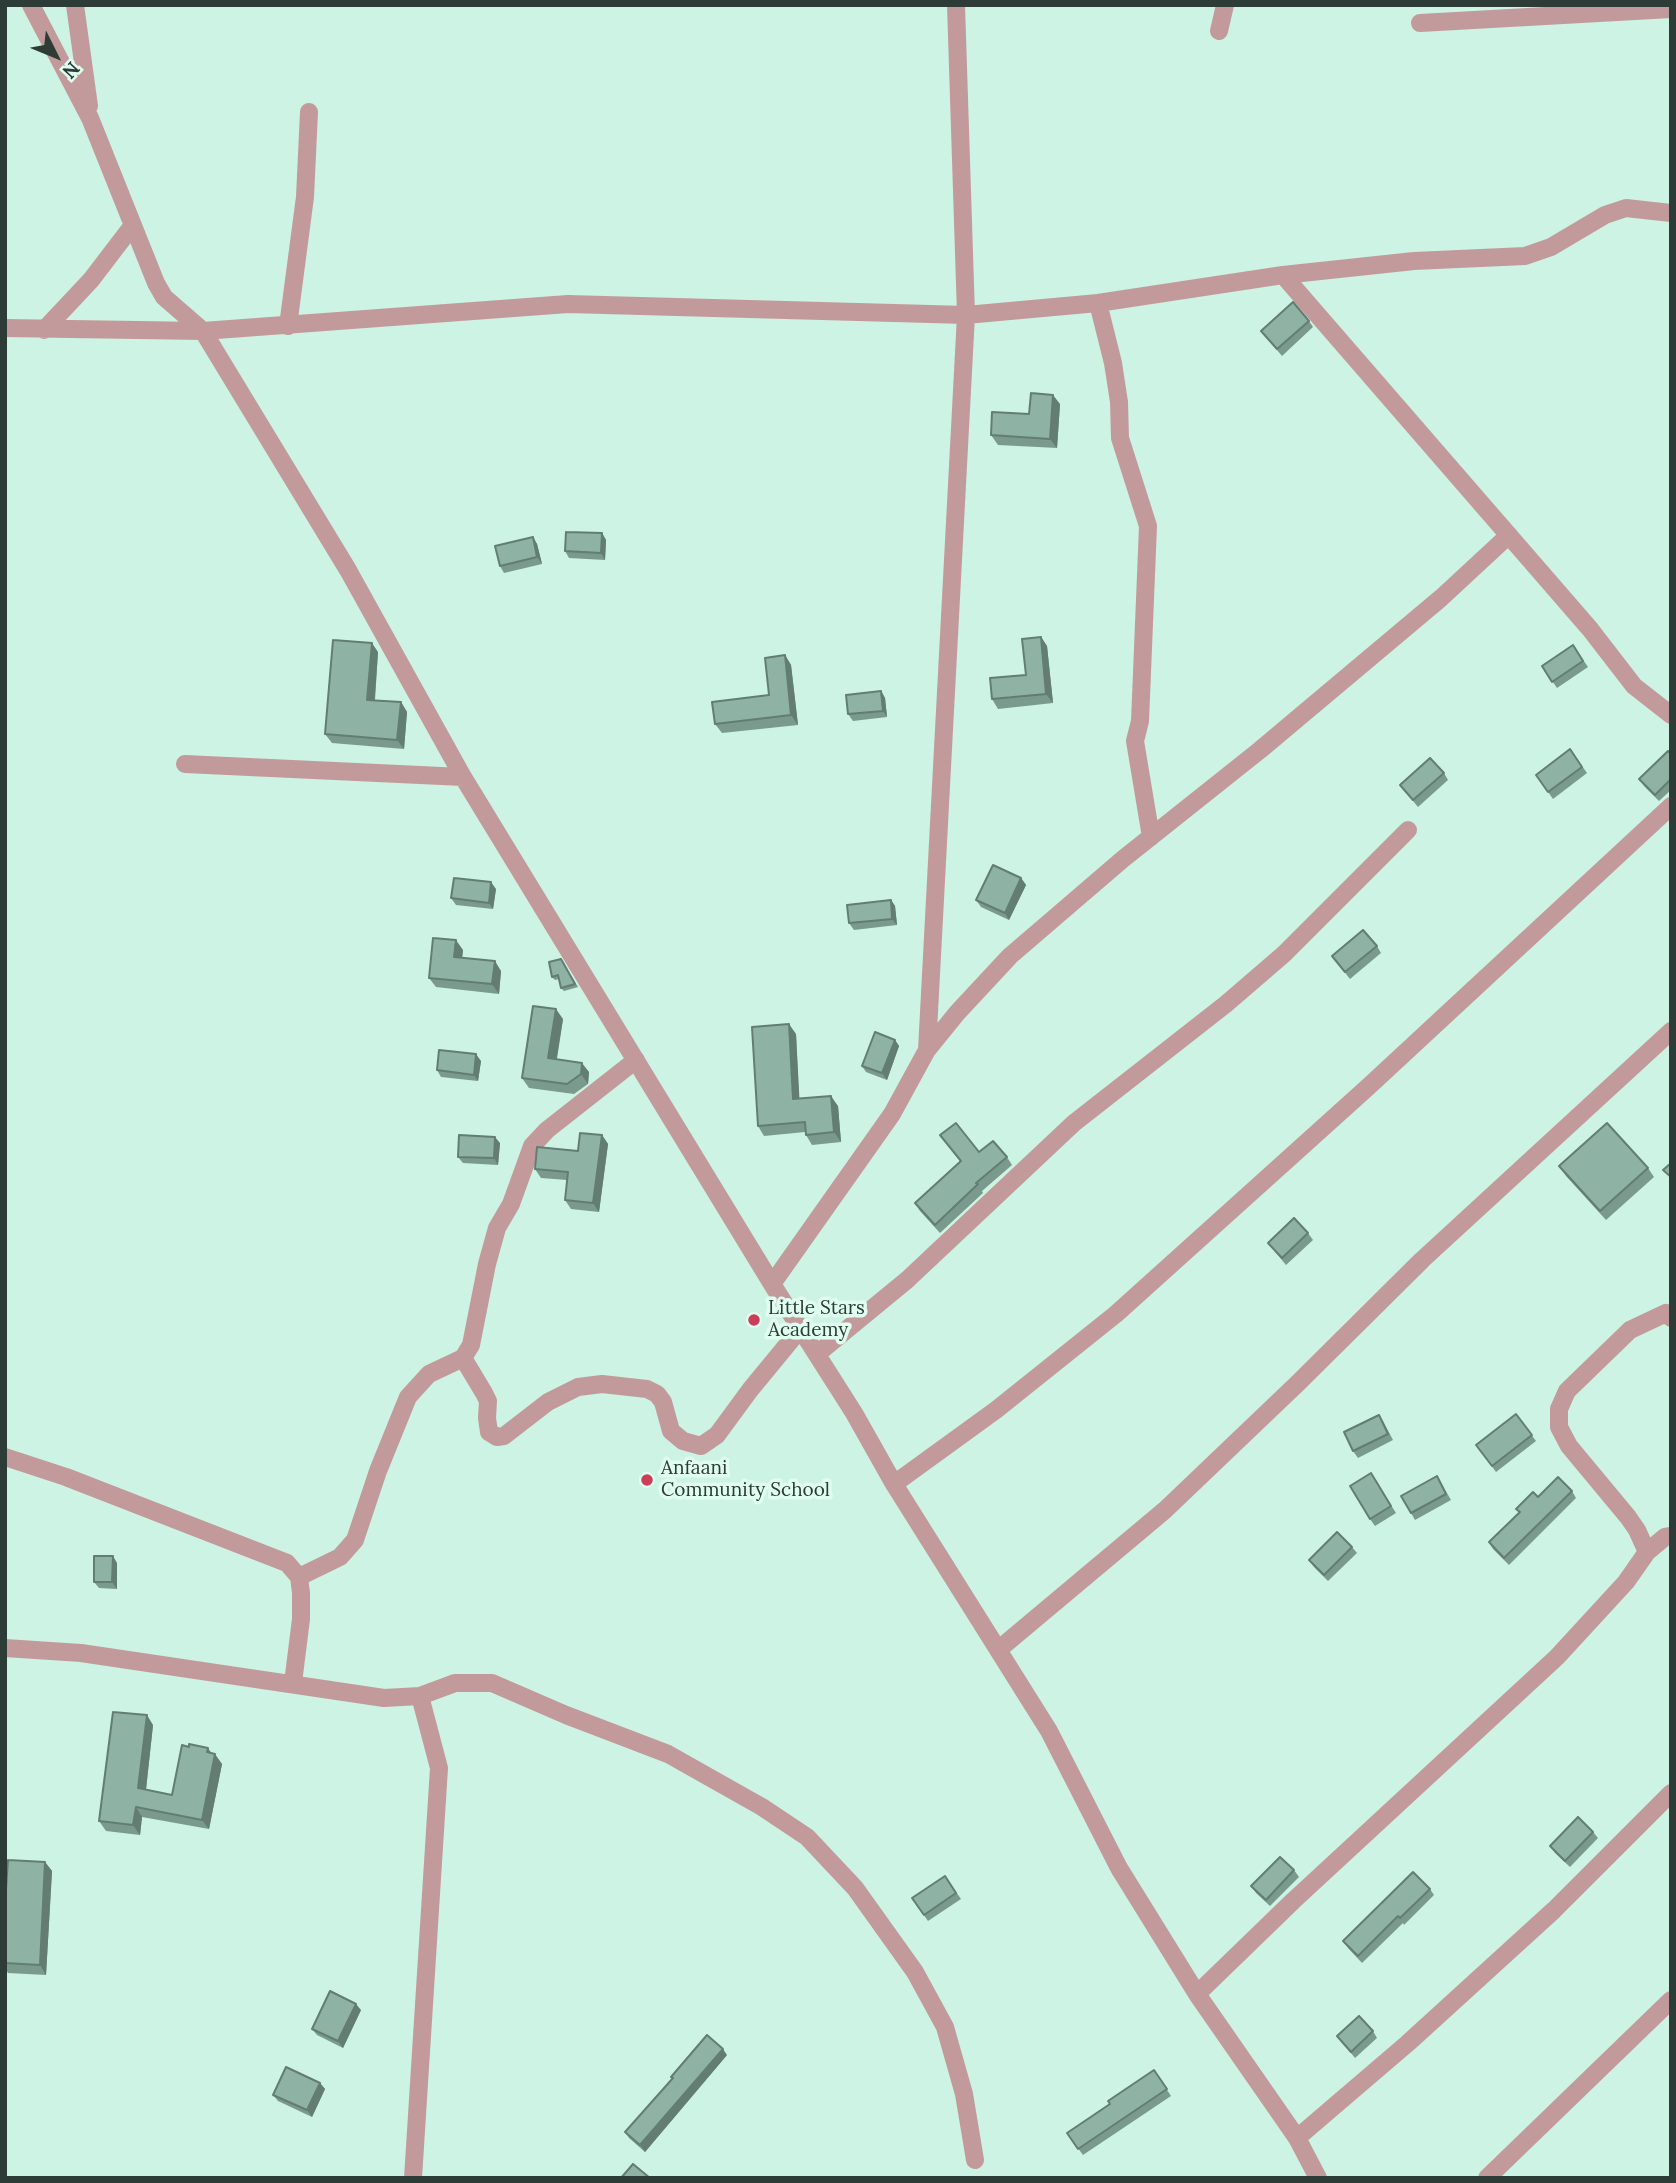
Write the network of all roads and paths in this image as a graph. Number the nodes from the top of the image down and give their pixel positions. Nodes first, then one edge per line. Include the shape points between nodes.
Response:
1 (32, 5) edge
2 (75, 5) edge
3 (956, 5) edge
4 (1225, 5) edge
5 (1671, 9) edge
6 (1420, 23) dead end
7 (1219, 31) dead end
8 (309, 113) dead end
9 (90, 118) junction
10 (1671, 213) edge
11 (133, 225) junction
12 (1283, 275) junction
13 (1098, 303) junction
14 (966, 315) junction
15 (288, 326) junction
16 (5, 328) edge
17 (44, 330) junction
18 (203, 331) junction
19 (1508, 535) junction
20 (1671, 715) edge
21 (185, 764) dead end
22 (463, 776) junction
23 (1671, 806) edge
24 (1408, 830) dead end
25 (1151, 837) junction
26 (1671, 1031) edge
27 (927, 1050) junction
28 (636, 1060) junction
29 (772, 1284) junction
30 (1671, 1318) edge
31 (801, 1328) junction
32 (817, 1354) junction
33 (463, 1358) junction
34 (5, 1457) edge
35 (894, 1484) junction
36 (1671, 1536) edge
37 (1647, 1552) junction
38 (299, 1577) junction
39 (5, 1648) edge
40 (998, 1650) junction
41 (293, 1683) junction
42 (420, 1696) junction
43 (1671, 1794) edge
44 (1197, 1994) junction
45 (1671, 2000) edge
46 (1297, 2138) junction
47 (975, 2160) dead end
48 (412, 2178) edge
49 (1318, 2178) edge
50 (1487, 2178) edge

1 - 9 street
2 - 9 street
3 - 14 street
4 - 7 street
5 - 6 street
8 - 15 street via 305,197
9 - 11 street
10 - 12 street via 1626,208 1525,256 1414,261
11 - 17 street via 91,280
11 - 18 street via 164,297
12 - 13 street
12 - 19 street
13 - 14 street
13 - 25 street via 1113,363 1120,438 1148,526 1142,697 1135,741
14 - 15 street via 568,304
14 - 27 street
15 - 18 street
16 - 17 street
17 - 18 street
18 - 22 street via 348,570
19 - 20 street via 1634,686
19 - 25 street via 1441,598
21 - 22 street
22 - 28 street
23 - 35 street via 1115,1314 996,1410
24 - 32 street via 1284,954 1074,1123 907,1280
25 - 27 street via 1010,956
26 - 40 street via 1422,1260 1165,1510
27 - 29 street via 892,1114
28 - 29 street
28 - 33 street via 532,1146 497,1228 471,1345
29 - 31 street
30 - 37 street via 1666,1313 1630,1330 1567,1391 1559,1409 1559,1427 1569,1446 1628,1517
31 - 32 street
31 - 33 street via 717,1435 701,1446 683,1441 671,1431 657,1394 602,1384 578,1387 548,1402 497,1437 489,1432 488,1401
32 - 35 street
33 - 38 street via 429,1374 408,1397 355,1540 340,1557
34 - 38 street via 287,1563
35 - 40 street
36 - 37 street
37 - 44 street via 1626,1582 1556,1657
38 - 41 street via 301,1619
39 - 41 street via 82,1653
40 - 44 street via 1049,1731 1119,1868
41 - 42 street via 384,1698
42 - 47 street via 455,1683 492,1684 668,1754 807,1836 855,1888 915,1972 945,2027 964,2094
42 - 48 street via 439,1768
43 - 46 street via 1553,1910
44 - 46 street
45 - 50 street
46 - 49 street

